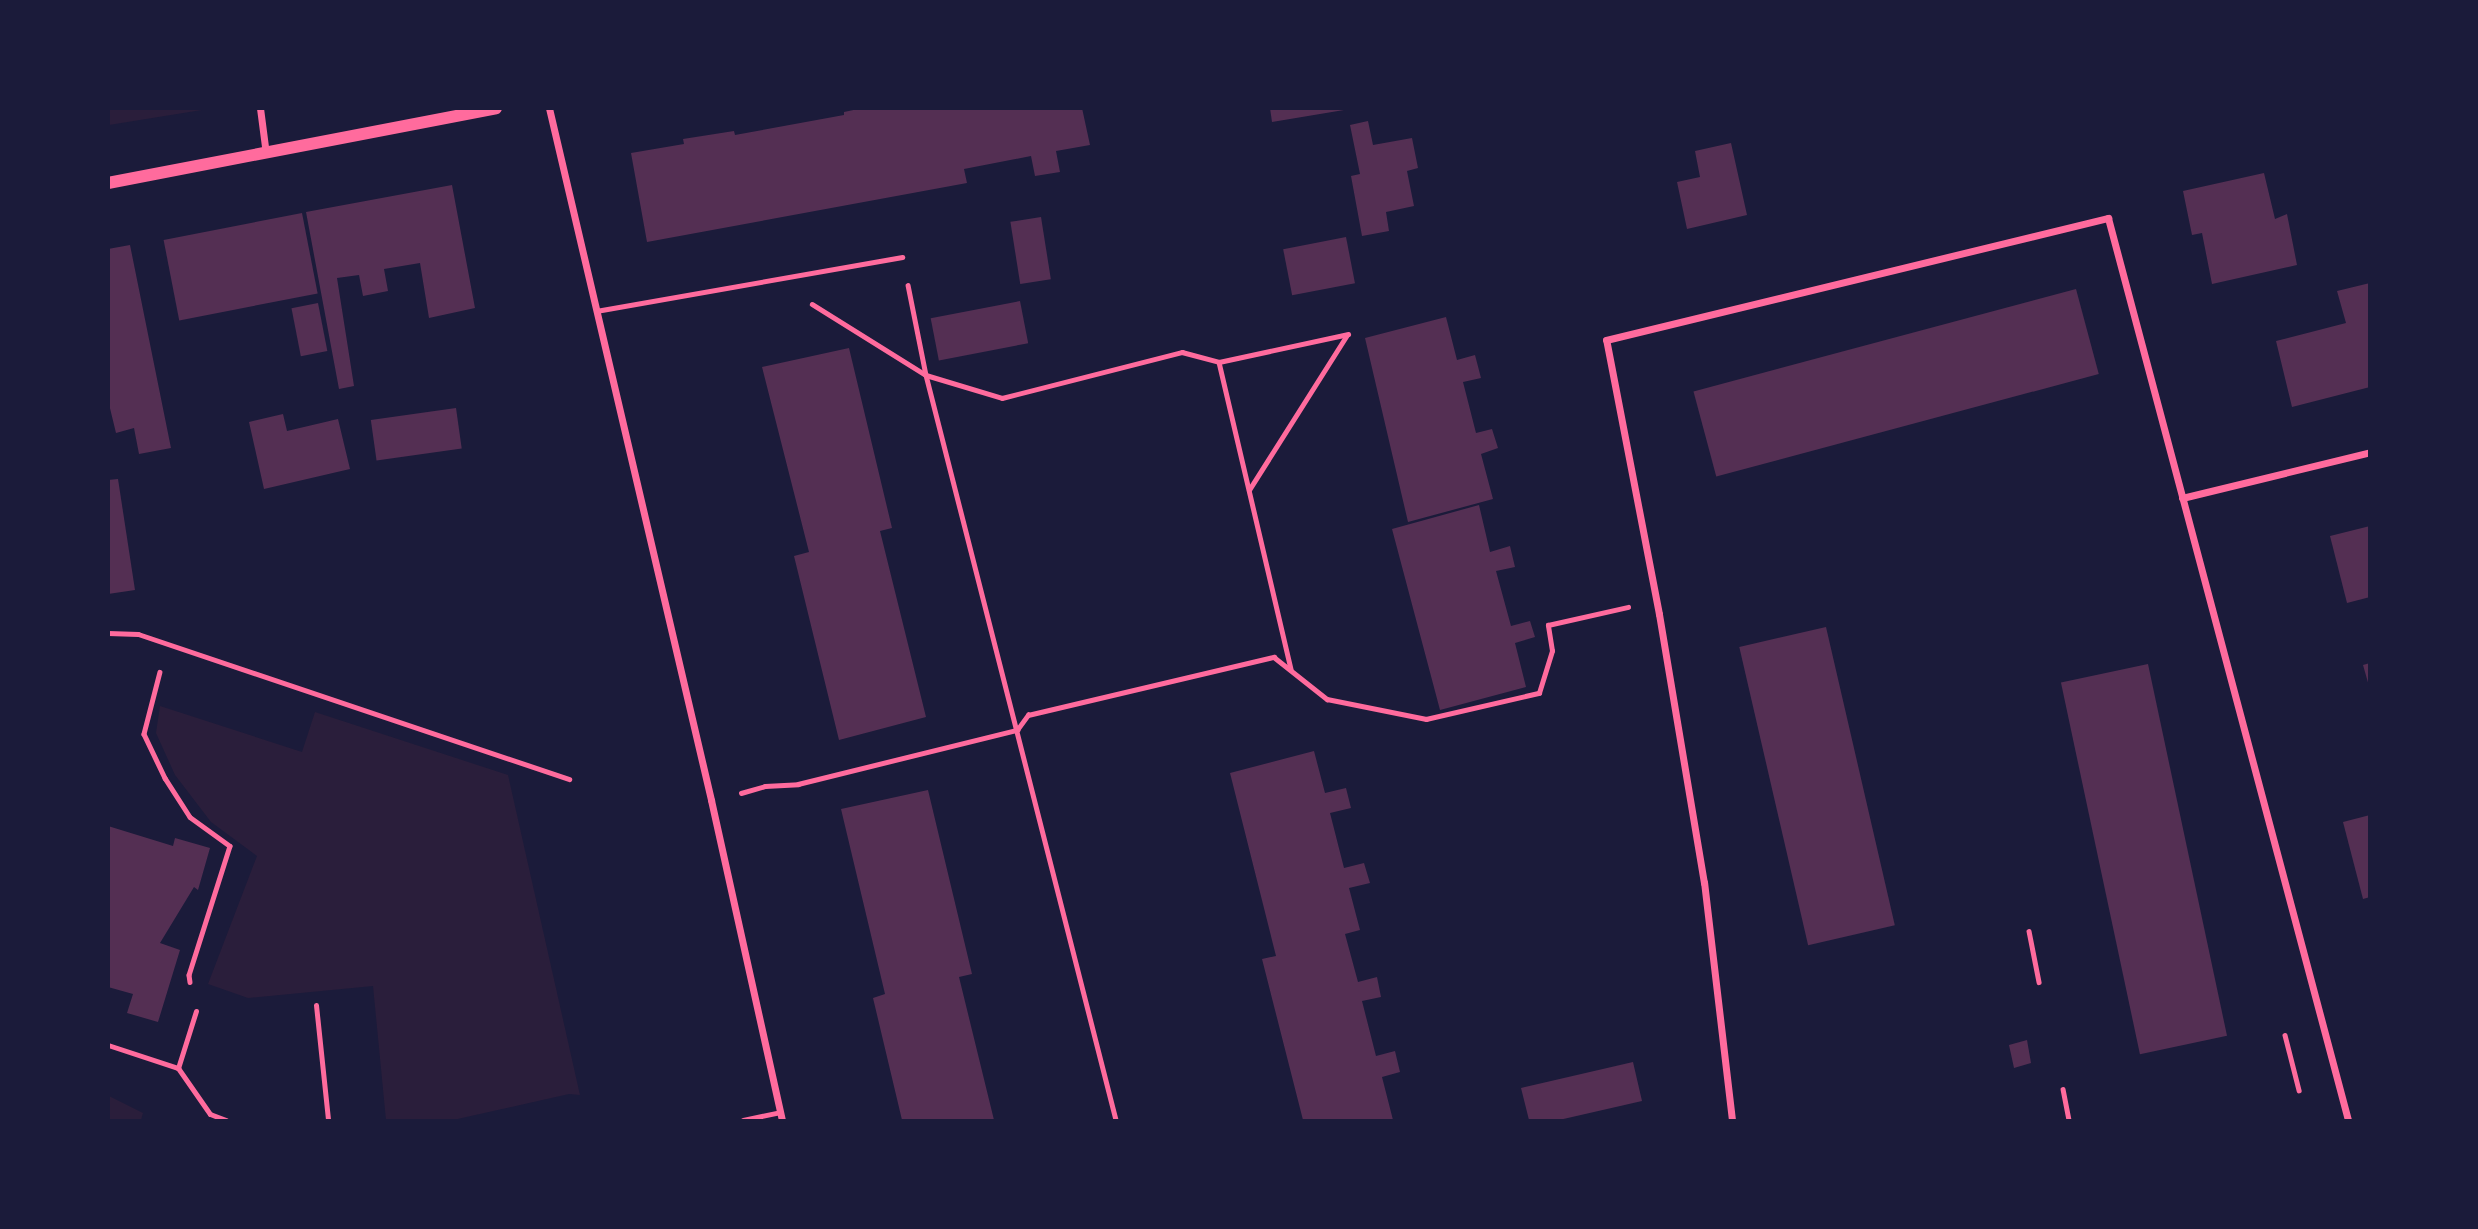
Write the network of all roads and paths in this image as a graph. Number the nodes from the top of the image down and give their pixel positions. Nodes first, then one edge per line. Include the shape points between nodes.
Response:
1 (260, 108) edge
2 (496, 108) edge
3 (549, 108) edge
4 (266, 155) junction
5 (108, 183) edge
6 (902, 257) joint
7 (773, 280) junction
8 (596, 311) junction
9 (1219, 362) junction
10 (926, 375) junction
11 (2370, 452) edge
12 (1249, 491) junction
13 (2182, 498) junction
14 (1656, 600) junction
15 (108, 633) edge
16 (169, 644) junction
17 (1292, 670) junction
18 (1017, 730) junction
19 (569, 779) dead end
20 (711, 800) junction
21 (2029, 931) dead end
22 (2039, 982) dead end
23 (316, 1005) dead end
24 (196, 1011) joint
25 (2285, 1035) dead end
26 (108, 1045) edge
27 (178, 1068) junction
28 (2063, 1089) dead end
29 (2299, 1090) dead end
30 (781, 1116) edge
31 (226, 1121) edge
32 (328, 1121) edge
33 (743, 1121) edge
34 (1116, 1121) edge
35 (1732, 1121) edge
36 (2069, 1121) edge
37 (2348, 1121) edge

1 - 4 street
2 - 4 street
3 - 8 street
4 - 5 street
6 - 7 lane
6 - 10 path
7 - 8 lane
7 - 10 path
8 - 20 street
9 - 10 path via 1182,352 1002,398
9 - 12 path
9 - 12 path via 1348,334
10 - 18 path
11 - 13 street
12 - 17 path
13 - 14 street via 2108,218 1606,340
13 - 37 street
14 - 17 path via 1548,625 1552,651 1539,693 1426,719 1327,699
14 - 35 street via 1704,883
15 - 16 lane via 138,634
16 - 19 lane
16 - 24 path via 144,734 190,817 230,846 189,975
17 - 18 path via 1274,657 1028,715
18 - 20 path via 798,784 765,786
18 - 34 path
20 - 30 street
21 - 22 path
23 - 32 lane
24 - 27 lane
25 - 29 path
26 - 27 lane
27 - 31 lane via 210,1114
28 - 36 path
30 - 33 lane

